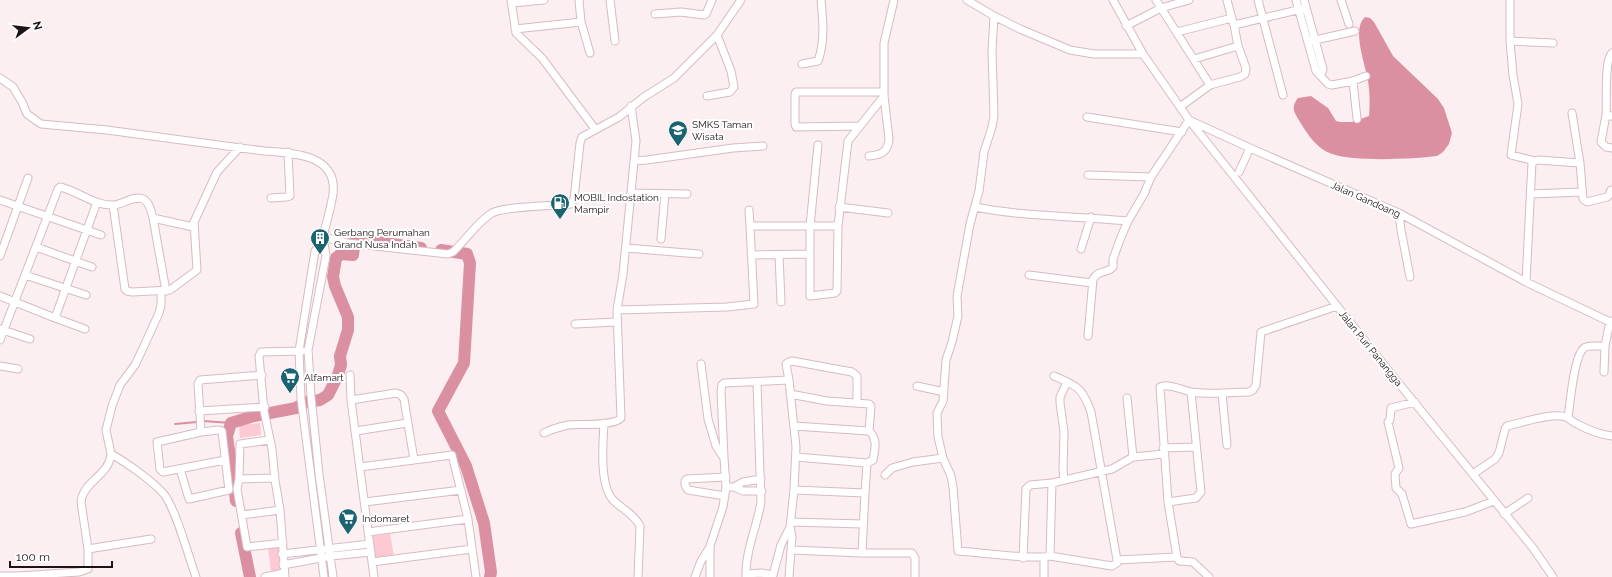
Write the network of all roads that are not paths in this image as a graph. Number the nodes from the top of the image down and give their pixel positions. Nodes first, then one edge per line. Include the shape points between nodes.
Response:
1 (544, 0) edge
2 (580, 0) edge
3 (610, 0) edge
4 (712, 0) edge
5 (740, 0) edge
6 (821, 0) edge
7 (894, 0) edge
8 (966, 0) edge
9 (1113, 0) edge
10 (1156, 0) edge
11 (1188, 0) edge
12 (1227, 0) edge
13 (1258, 0) edge
14 (1296, 0) edge
15 (1304, 0) edge
16 (1342, 0) edge
17 (1510, 0) edge
18 (512, 2) edge
19 (1161, 8) junction
20 (1302, 8) junction
21 (655, 14) dead end
22 (994, 16) junction
23 (1263, 18) junction
24 (581, 22) junction
25 (1233, 22) junction
26 (1349, 24) dead end
27 (1126, 26) junction
28 (515, 29) junction
29 (1355, 31) dead end
30 (1177, 32) junction
31 (717, 35) junction
32 (615, 41) dead end
33 (1312, 41) junction
34 (1510, 41) junction
35 (1553, 43) dead end
36 (1238, 46) junction
37 (590, 53) dead end
38 (1612, 53) edge
39 (1143, 54) junction
40 (1194, 59) junction
41 (802, 64) dead end
42 (1366, 76) dead end
43 (0, 78) edge
44 (1353, 81) junction
45 (1210, 85) junction
46 (1609, 86) edge
47 (884, 94) junction
48 (1283, 95) dead end
49 (707, 96) dead end
50 (631, 106) junction
51 (1180, 107) junction
52 (1572, 113) dead end
53 (1609, 116) edge
54 (1087, 117) dead end
55 (1357, 119) dead end
56 (1189, 120) junction
57 (859, 126) junction
58 (595, 129) junction
59 (1182, 132) junction
60 (818, 145) dead end
61 (764, 146) dead end
62 (240, 147) junction
63 (1250, 148) junction
64 (1612, 148) edge
65 (288, 152) junction
66 (869, 156) dead end
67 (634, 161) junction
68 (1535, 161) junction
69 (1580, 163) junction
70 (1239, 172) dead end
71 (1088, 175) dead end
72 (1151, 176) junction
73 (28, 178) dead end
74 (1611, 190) edge
75 (1581, 192) junction
76 (631, 194) junction
77 (665, 194) junction
78 (687, 194) dead end
79 (1531, 194) junction
80 (271, 198) dead end
81 (0, 200) edge
82 (97, 202) junction
83 (113, 206) junction
84 (18, 207) junction
85 (839, 207) junction
86 (975, 207) junction
87 (749, 210) dead end
88 (888, 213) dead end
89 (1399, 213) junction
90 (46, 217) junction
91 (1091, 217) junction
92 (153, 218) junction
93 (1128, 221) junction
94 (750, 226) junction
95 (810, 226) junction
96 (838, 226) junction
97 (193, 227) junction
98 (88, 231) junction
99 (101, 235) dead end
100 (661, 239) dead end
101 (323, 240) junction
102 (36, 247) junction
103 (626, 248) junction
104 (1081, 249) dead end
105 (699, 254) dead end
106 (810, 254) junction
107 (751, 255) junction
108 (779, 255) junction
109 (0, 256) edge
110 (76, 260) junction
111 (92, 267) dead end
112 (25, 275) junction
113 (1029, 275) dead end
114 (1410, 277) dead end
115 (1526, 282) junction
116 (1092, 283) junction
117 (66, 289) junction
118 (163, 291) junction
119 (86, 295) dead end
120 (0, 296) edge
121 (16, 301) junction
122 (781, 302) dead end
123 (1337, 306) junction
124 (617, 310) junction
125 (55, 318) junction
126 (617, 322) junction
127 (1611, 322) edge
128 (575, 324) dead end
129 (85, 329) dead end
130 (2, 330) edge
131 (1088, 336) dead end
132 (30, 339) dead end
133 (0, 340) edge
134 (1605, 346) junction
135 (308, 350) junction
136 (299, 351) junction
137 (701, 364) dead end
138 (0, 366) edge
139 (18, 369) dead end
140 (1604, 372) dead end
141 (262, 375) junction
142 (350, 375) dead end
143 (1054, 376) dead end
144 (789, 380) junction
145 (1067, 382) junction
146 (757, 383) junction
147 (917, 386) dead end
148 (944, 392) junction
149 (1191, 392) junction
150 (1222, 393) junction
151 (790, 394) junction
152 (1127, 398) dead end
153 (351, 400) junction
154 (1415, 402) junction
155 (857, 403) junction
156 (265, 409) junction
157 (199, 411) junction
158 (1568, 418) junction
159 (408, 423) junction
160 (604, 423) junction
161 (794, 426) junction
162 (356, 431) junction
163 (869, 431) junction
164 (201, 432) junction
165 (544, 432) dead end
166 (1612, 436) edge
167 (270, 440) junction
168 (1227, 445) dead end
169 (1196, 447) junction
170 (1164, 451) junction
171 (111, 454) junction
172 (796, 457) junction
173 (1133, 457) junction
174 (724, 458) junction
175 (943, 458) junction
176 (225, 460) junction
177 (414, 460) junction
178 (868, 463) junction
179 (360, 467) junction
180 (180, 469) junction
181 (1102, 472) junction
182 (319, 474) junction
183 (1473, 474) junction
184 (310, 475) junction
185 (885, 475) dead end
186 (726, 477) junction
187 (275, 478) junction
188 (239, 479) junction
189 (761, 480) junction
190 (1064, 480) junction
191 (1052, 483) junction
192 (726, 487) junction
193 (734, 487) junction
194 (461, 490) junction
195 (794, 490) junction
196 (762, 491) junction
197 (865, 493) junction
198 (724, 496) junction
199 (1528, 498) dead end
200 (1494, 501) junction
201 (364, 502) junction
202 (1168, 502) junction
203 (280, 510) junction
204 (1504, 514) junction
205 (242, 515) junction
206 (468, 519) junction
207 (790, 524) junction
208 (863, 524) junction
209 (368, 532) junction
210 (151, 539) dead end
211 (283, 543) junction
212 (370, 544) junction
213 (710, 546) junction
214 (88, 549) junction
215 (472, 549) junction
216 (321, 550) junction
217 (792, 550) junction
218 (330, 552) junction
219 (371, 552) junction
220 (862, 553) junction
221 (282, 554) junction
222 (1047, 557) junction
223 (1177, 557) junction
224 (321, 558) junction
225 (1023, 558) junction
226 (1117, 560) junction
227 (372, 562) junction
228 (283, 565) junction
229 (79, 574) edge
230 (42, 575) edge
231 (285, 575) edge
232 (746, 575) edge
233 (0, 576) edge
234 (23, 576) edge
235 (770, 576) edge
236 (196, 577) edge
237 (265, 577) edge
238 (324, 577) edge
239 (333, 577) edge
240 (374, 577) edge
241 (476, 577) edge
242 (638, 577) edge
243 (695, 577) edge
244 (710, 577) edge
245 (789, 577) edge
246 (915, 577) edge
247 (1044, 577) edge
248 (1208, 577) edge
249 (1553, 577) edge

1 - 18 street
2 - 24 street
3 - 32 street
4 - 21 street via 704,15 680,12
5 - 31 street
6 - 41 street via 823,22 818,62
7 - 47 street via 884,43
8 - 22 street
9 - 27 street
10 - 19 street
11 - 19 street
12 - 25 street
13 - 23 street
14 - 20 street
15 - 20 street
16 - 26 street
17 - 34 street
18 - 28 street
19 - 27 street
19 - 30 street
20 - 23 street
20 - 33 street
22 - 39 street via 1070,50 1094,54
22 - 86 street via 994,116 984,152
23 - 25 street
23 - 48 street
24 - 28 street
24 - 37 street
25 - 30 street
25 - 36 street
27 - 39 street
28 - 58 street via 542,58
29 - 33 street
30 - 40 street
31 - 49 street via 731,71 734,87 730,92
31 - 50 street via 674,78
33 - 44 street via 1323,69 1321,74 1330,85
34 - 35 street
34 - 68 street via 1518,104 1511,155
36 - 40 street
36 - 45 street via 1246,68 1245,74
38 - 46 street via 1609,57
39 - 51 street
40 - 45 street
42 - 44 street
43 - 62 street via 13,87 27,114 41,124
44 - 55 street
45 - 51 street
46 - 53 street
47 - 57 street
47 - 57 street via 796,92 796,127
47 - 66 street via 888,145 886,151 881,154
50 - 58 street via 619,117
50 - 67 street via 636,141
51 - 56 street
52 - 69 street
53 - 64 street via 1601,142
54 - 59 street
56 - 59 street
56 - 63 street, Jalan Gandoang
56 - 123 street, Jalan Puri Panangga
57 - 85 street via 848,141
58 - 101 street via 582,137 580,143 574,199 571,204 493,212 448,254
59 - 72 street
60 - 95 street
61 - 67 street
62 - 65 street
62 - 97 street via 217,172
63 - 70 street
63 - 89 street, Jalan Gandoang
65 - 80 street via 290,196
65 - 101 street via 316,160 330,174 333,194
67 - 76 street
68 - 69 street
68 - 79 street via 1530,166
69 - 75 street
71 - 72 street
72 - 93 street via 1138,207
73 - 84 street
74 - 75 street via 1607,197 1587,202
75 - 79 street
76 - 77 street
76 - 103 street
77 - 78 street
77 - 100 street
79 - 115 street
81 - 84 street
82 - 83 street
82 - 90 street via 60,187
82 - 98 street
83 - 92 street via 138,198 143,199 148,203
83 - 118 street via 125,289 127,292
84 - 90 street
84 - 109 street
85 - 88 street
85 - 96 street
86 - 91 street via 1033,215
86 - 148 street via 957,296 958,316 946,360
87 - 94 street
89 - 114 street
89 - 115 street, Jalan Gandoang
90 - 98 street
90 - 102 street
91 - 93 street
91 - 104 street
92 - 97 street
92 - 118 street
93 - 116 street via 1113,260 1113,268 1096,274
94 - 95 street
94 - 107 street
95 - 96 street
95 - 106 street
96 - 106 street via 837,293 810,296
97 - 118 street via 197,270 183,282
98 - 99 street
98 - 110 street
101 - 135 street via 326,256
101 - 136 street via 315,251
102 - 110 street
102 - 112 street
103 - 105 street
103 - 124 street
106 - 108 street
107 - 108 street
107 - 124 street via 754,304 721,308
108 - 122 street
110 - 111 street
110 - 117 street
112 - 117 street
112 - 121 street
113 - 116 street
115 - 127 street, Jalan Gandoang
116 - 131 street
117 - 119 street
117 - 125 street
118 - 171 street via 159,313 134,365 120,385 112,406 106,430
120 - 121 street
121 - 125 street
121 - 130 street
123 - 150 street via 1261,332 1255,388 1248,392
123 - 154 street, Jalan Puri Panangga
124 - 126 street
125 - 129 street
126 - 128 street
126 - 160 street via 621,418 618,421
127 - 134 street
130 - 132 street
130 - 133 street
134 - 140 street
134 - 158 street via 1582,348 1577,358
135 - 136 street
135 - 182 street
136 - 141 street via 260,353
136 - 184 street
137 - 174 street via 708,419 716,446
138 - 139 street
141 - 156 street
141 - 157 street via 200,380
142 - 153 street
143 - 145 street
144 - 146 street
144 - 151 street
144 - 155 street via 786,364 789,362 852,372 857,376
145 - 181 street via 1080,389 1086,397
145 - 190 street via 1060,397 1064,432
146 - 174 street via 722,385
146 - 189 street
147 - 148 street
148 - 175 street via 937,429
149 - 150 street
149 - 169 street
149 - 170 street via 1160,387
150 - 168 street
151 - 155 street via 827,401
151 - 161 street
152 - 173 street
153 - 159 street via 399,394 404,399
153 - 162 street
154 - 183 street, Jalan Puri Panangga
154 - 200 street via 1391,408 1388,422 1399,468 1395,474 1396,488 1402,494 1411,524 1465,512
155 - 163 street via 871,406
156 - 157 street
156 - 167 street
157 - 164 street
158 - 166 street via 1580,426
158 - 183 street via 1557,416 1507,426 1495,459
159 - 162 street
159 - 177 street
160 - 165 street via 569,425
160 - 242 street via 602,458 607,492 640,526
161 - 163 street
161 - 172 street
162 - 179 street
163 - 178 street via 875,441 873,460
164 - 176 street via 221,430
164 - 180 street via 157,442 161,471
167 - 187 street
167 - 188 street via 240,444
169 - 170 street
169 - 202 street via 1200,494 1196,498
170 - 173 street
170 - 202 street
171 - 214 street via 101,475 85,489 82,496
171 - 236 street via 164,494 174,514
172 - 178 street
172 - 195 street
173 - 181 street
174 - 186 street
175 - 185 street via 892,468
175 - 225 street via 953,488 958,551
176 - 180 street
176 - 180 street via 228,491 189,499
177 - 179 street
177 - 194 street via 452,455
178 - 197 street
179 - 201 street
181 - 190 street
181 - 226 street
182 - 184 street
182 - 218 street
183 - 200 street, Jalan Puri Panangga
184 - 216 street
186 - 192 street
186 - 198 street via 685,481 688,490
187 - 188 street
187 - 203 street
188 - 205 street via 237,489
189 - 193 street via 743,482
189 - 196 street
190 - 191 street
191 - 222 street
191 - 225 street via 1030,485 1026,489
192 - 193 street
192 - 198 street
193 - 196 street via 743,491
194 - 201 street
194 - 206 street
195 - 197 street
195 - 207 street
196 - 232 street via 759,517 746,558
197 - 208 street
198 - 213 street via 723,507
199 - 204 street
200 - 204 street, Jalan Puri Panangga
201 - 209 street
202 - 223 street
203 - 205 street
203 - 211 street
204 - 249 street, Jalan Puri Panangga via 1533,548
205 - 211 street via 247,547
206 - 209 street
206 - 215 street
207 - 208 street
207 - 217 street
207 - 235 street
208 - 220 street
209 - 212 street
210 - 214 street
211 - 221 street
212 - 218 street
212 - 219 street
213 - 243 street
213 - 244 street
214 - 229 street via 88,569
215 - 227 street
215 - 241 street
216 - 218 street
216 - 221 street
216 - 224 street
217 - 220 street
217 - 245 street
218 - 219 street
218 - 224 street
218 - 239 street
219 - 227 street
220 - 246 street via 914,554
221 - 228 street
222 - 225 street
222 - 226 street via 1112,566
222 - 247 street
223 - 226 street
223 - 248 street via 1179,561 1193,562
224 - 228 street
224 - 238 street
227 - 240 street
228 - 231 street
229 - 230 street
230 - 234 street
231 - 237 street
232 - 235 street via 761,573
233 - 234 street

